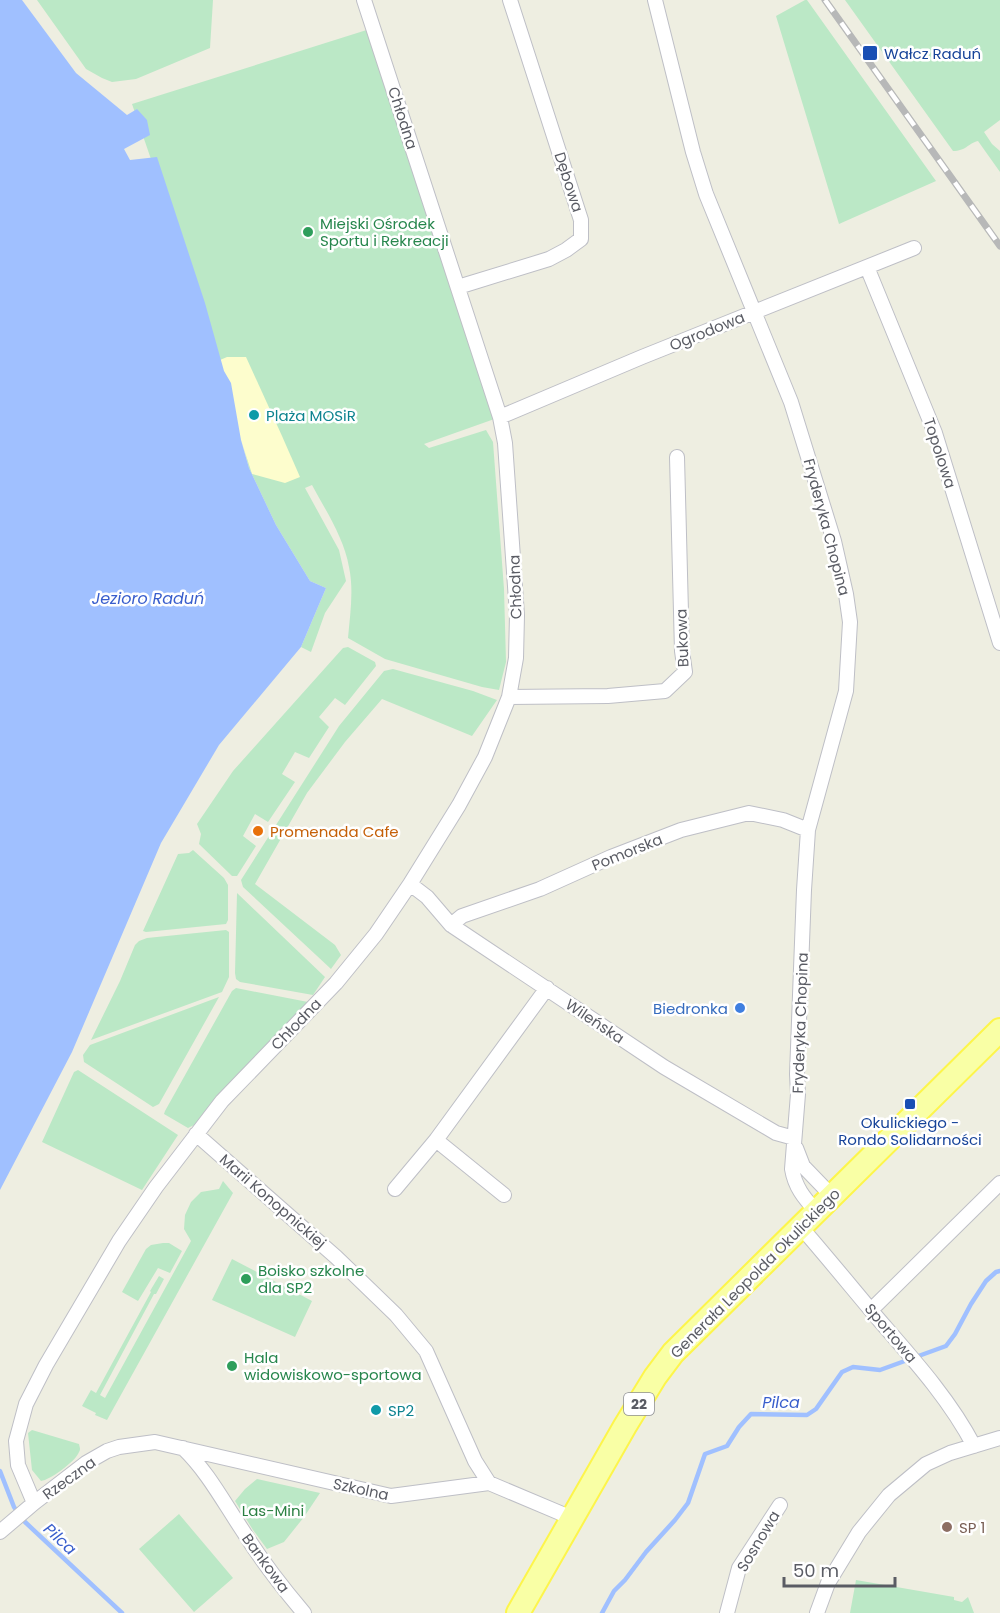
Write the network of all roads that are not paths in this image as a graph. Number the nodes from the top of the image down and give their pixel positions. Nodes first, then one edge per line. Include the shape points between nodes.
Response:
1 (364, 0) edge
2 (510, 0) edge
3 (655, 0) edge
4 (914, 248) dead end
5 (867, 267) junction
6 (458, 287) junction
7 (753, 312) junction
8 (500, 417) junction
9 (677, 457) dead end
10 (1000, 643) edge
11 (509, 698) junction
12 (808, 830) junction
13 (410, 884) junction
14 (451, 925) junction
15 (548, 988) junction
16 (1000, 1030) edge
17 (196, 1134) junction
18 (436, 1140) junction
19 (794, 1141) junction
20 (1000, 1183) edge
21 (395, 1189) dead end
22 (504, 1195) dead end
23 (824, 1203) junction
24 (800, 1226) junction
25 (871, 1310) junction
26 (1000, 1438) edge
27 (974, 1446) junction
28 (182, 1448) junction
29 (227, 1458) junction
30 (210, 1481) junction
31 (489, 1483) junction
32 (780, 1505) dead end
33 (24, 1511) junction
34 (572, 1518) junction
35 (0, 1532) edge
36 (304, 1613) edge
37 (519, 1613) edge
38 (727, 1613) edge
39 (817, 1613) edge

1 - 6 street, Chłodna
2 - 6 street, Dębowa via 581,220 581,239 549,259
3 - 7 street, Fryderyka Chopina via 706,194
4 - 5 street, Ogrodowa
5 - 7 street, Ogrodowa
5 - 10 street, Topolowa via 935,433
6 - 8 street, Chłodna
7 - 8 street, Ogrodowa
7 - 12 street, Fryderyka Chopina via 791,402 834,541 850,622 846,691
8 - 11 street, Chłodna via 517,615 516,658
9 - 11 street, Bukowa via 685,672 665,691
11 - 13 street, Chłodna via 485,757
12 - 14 street, Pomorska via 749,813 681,830 462,916
12 - 19 street, Fryderyka Chopina
13 - 14 street, Wileńska
13 - 17 street, Chłodna via 336,983 222,1101
14 - 15 street, Wileńska
15 - 18 street
15 - 19 street, Wileńska via 664,1067
16 - 23 main road, Generała Leopolda Okulickiego / 22
17 - 31 street, Marii Konopnickiej via 396,1315 426,1351 475,1461
17 - 33 street via 119,1241 26,1404 16,1441
18 - 21 street
18 - 22 street
19 - 23 street
19 - 23 street, Fryderyka Chopina via 792,1169 802,1196
20 - 25 street
23 - 24 main road, Generała Leopolda Okulickiego / 22
24 - 25 street, Sportowa
24 - 34 main road, Generała Leopolda Okulickiego / 22 via 673,1353
25 - 27 street, Sportowa via 918,1365
26 - 27 street
27 - 39 street via 926,1464 889,1495 859,1532 828,1583
28 - 29 street, Szkolna
28 - 30 street, Bankowa
28 - 33 street, Rzeczna via 155,1442 107,1451
29 - 30 street via 210,1463
29 - 31 street, Szkolna via 391,1496
30 - 36 street, Bankowa via 278,1582
31 - 34 street
32 - 38 street, Sosnowa via 739,1568
33 - 35 street, Rzeczna
34 - 37 main road, Generała Leopolda Okulickiego / 22

